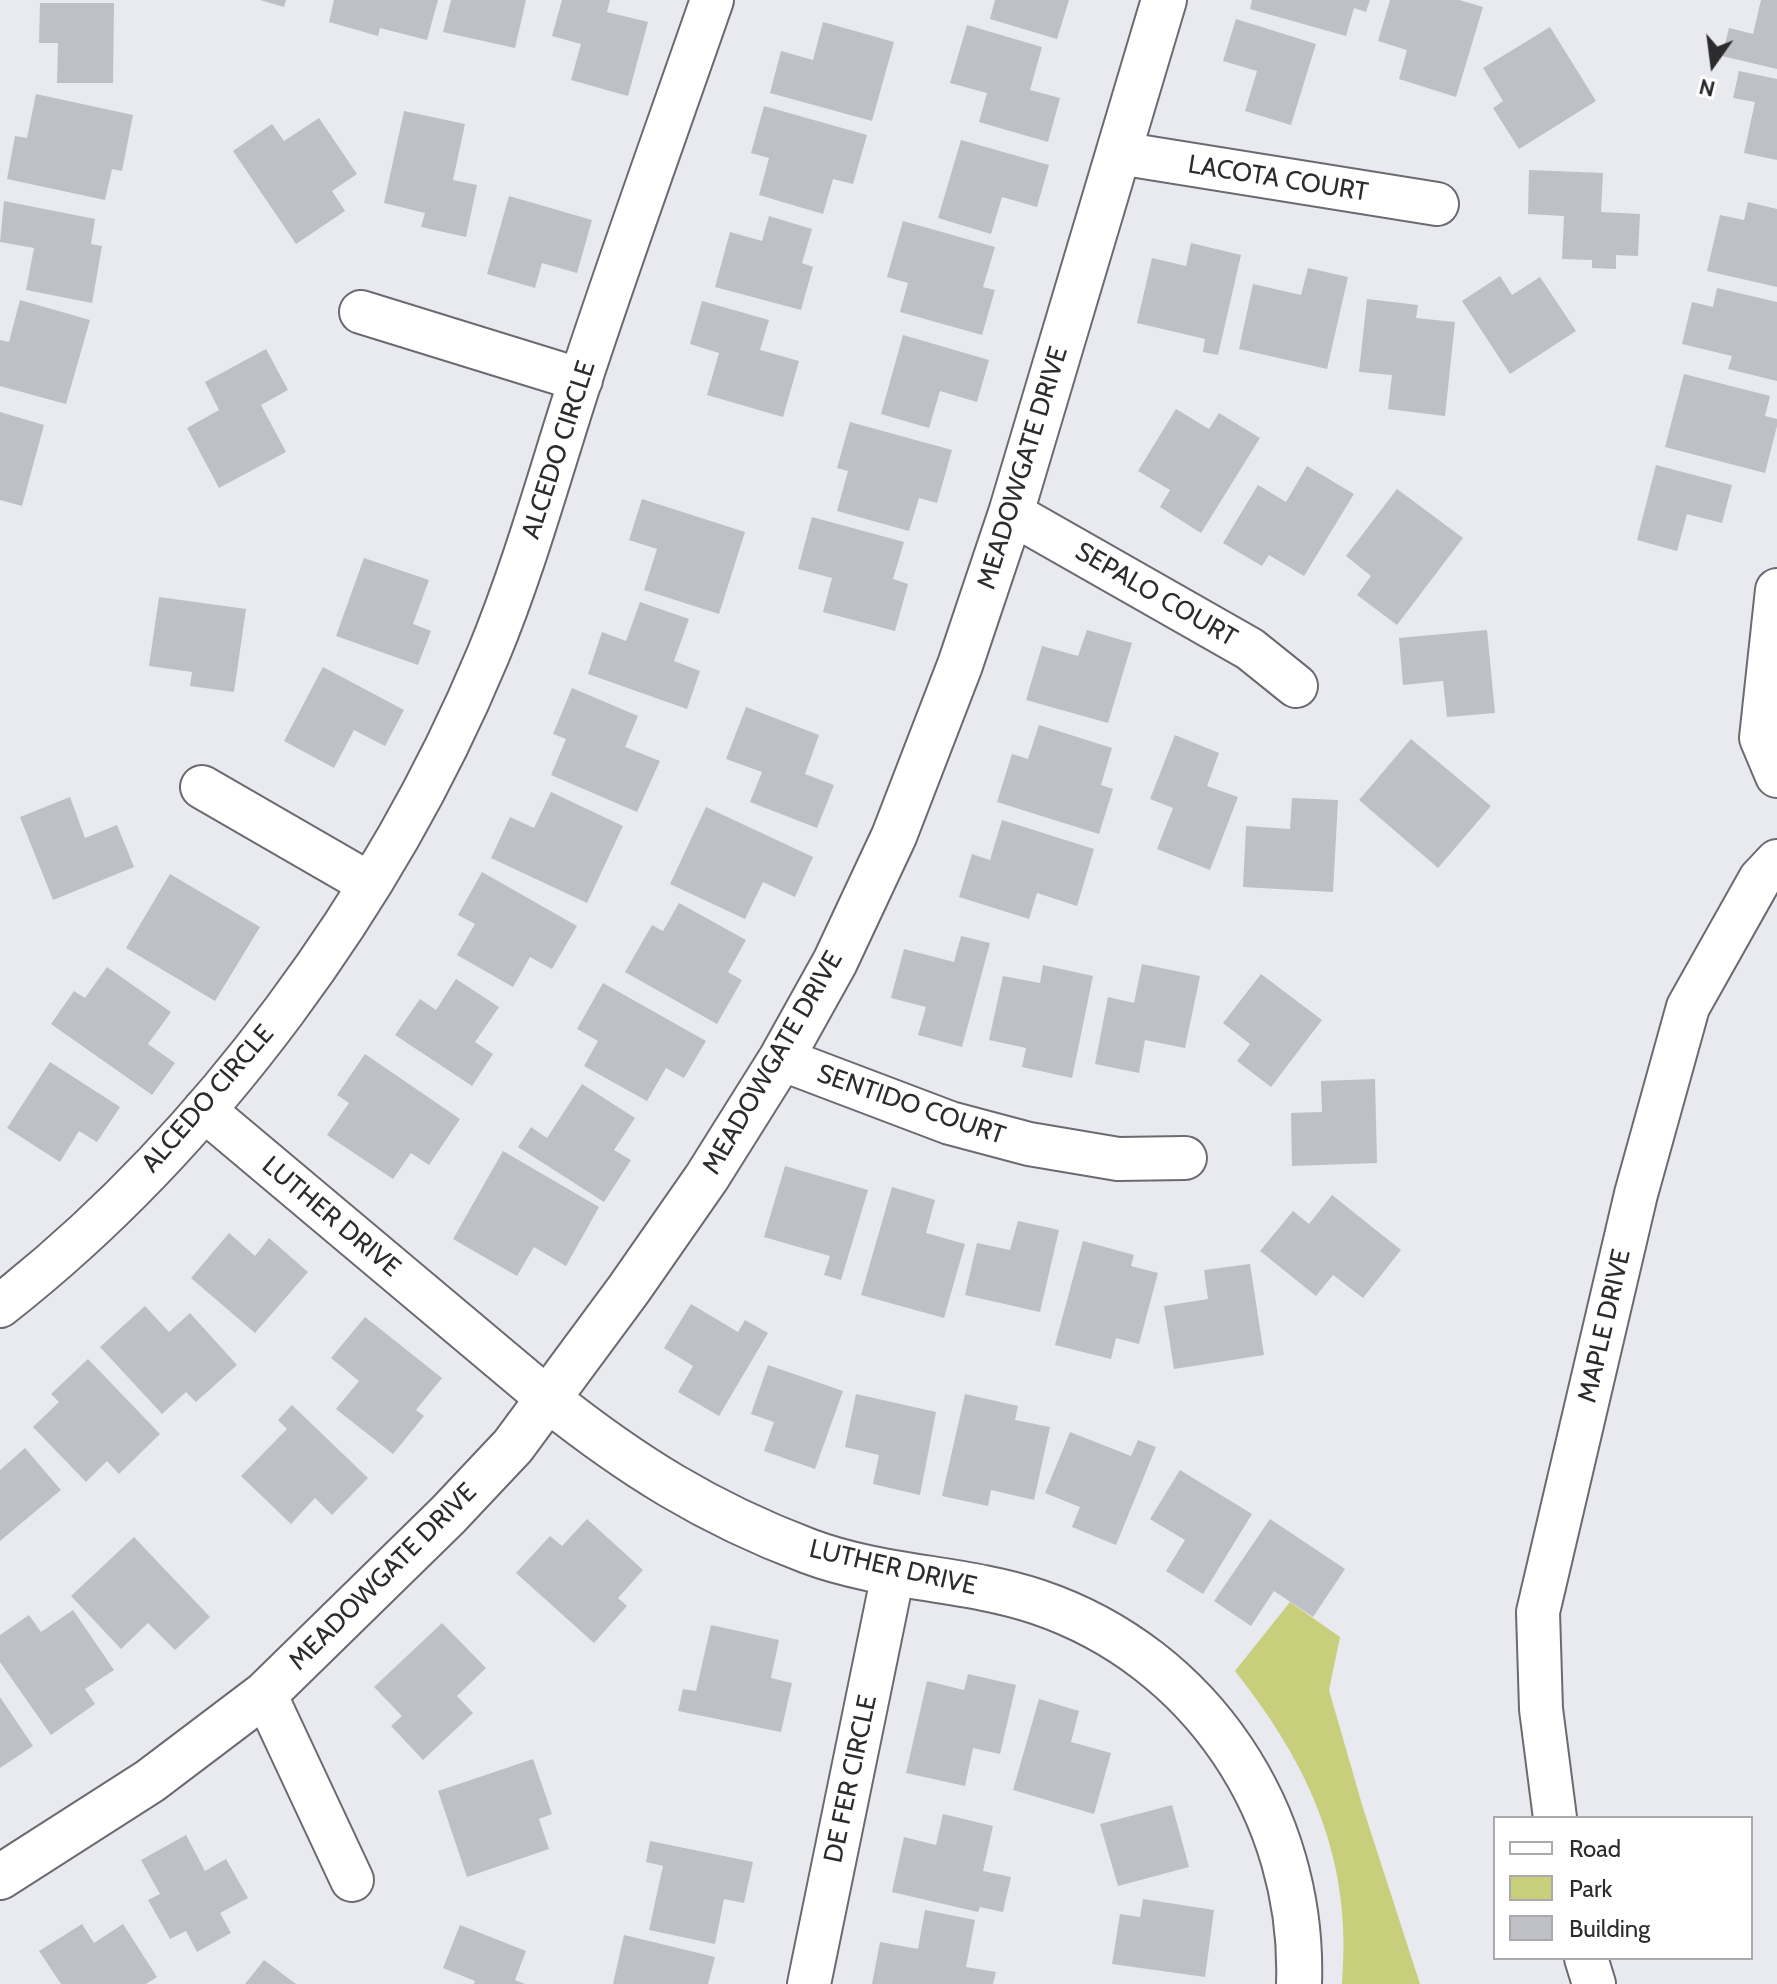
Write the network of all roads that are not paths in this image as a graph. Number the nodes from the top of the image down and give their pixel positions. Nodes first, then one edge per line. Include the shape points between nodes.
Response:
1 (712, 0) edge
2 (1164, 0) edge
3 (1119, 153) junction
4 (1437, 204) dead end
5 (361, 312) dead end
6 (581, 380) junction
7 (1011, 513) junction
8 (1777, 590) edge
9 (1296, 686) dead end
10 (1777, 776) edge
11 (202, 787) dead end
12 (1777, 861) edge
13 (370, 884) junction
14 (781, 1059) junction
15 (204, 1110) junction
16 (1185, 1158) dead end
17 (6, 1289) edge
18 (548, 1399) junction
19 (893, 1574) junction
20 (265, 1694) junction
21 (1555, 1816) edge
22 (0, 1877) edge
23 (352, 1880) dead end
24 (1587, 1960) edge
25 (809, 1984) edge
26 (1299, 1984) edge
27 (1594, 1984) edge

1 - 6 street, ALCEDO CIRCLE
2 - 3 street, MEADOWGATE DRIVE
3 - 4 street, LACOTA COURT
3 - 7 street, MEADOWGATE DRIVE
5 - 6 street
6 - 13 street, ALCEDO CIRCLE via 529,546 487,656 438,762
7 - 9 street, SEPALO COURT via 1250,649
7 - 14 street, MEADOWGATE DRIVE via 894,836 835,962
8 - 10 street via 1761,738
11 - 13 street
12 - 21 street, MAPLE DRIVE via 1760,879 1688,1007 1636,1194 1538,1612 1541,1709
13 - 15 street, ALCEDO CIRCLE via 266,1035
14 - 16 street, SENTIDO COURT via 950,1123 1029,1144 1118,1159
14 - 18 street, MEADOWGATE DRIVE via 707,1177
15 - 17 street, ALCEDO CIRCLE via 110,1209
15 - 18 street, LUTHER DRIVE
18 - 19 street, LUTHER DRIVE via 653,1477 735,1521 811,1552
18 - 20 street, MEADOWGATE DRIVE via 513,1446 448,1515
19 - 25 street, DE FER CIRCLE
19 - 26 street, LUTHER DRIVE via 1001,1592 1089,1623 1135,1650 1204,1712 1233,1748 1276,1831 1298,1922
20 - 22 street, MEADOWGATE DRIVE via 150,1781
20 - 23 street
24 - 27 street

